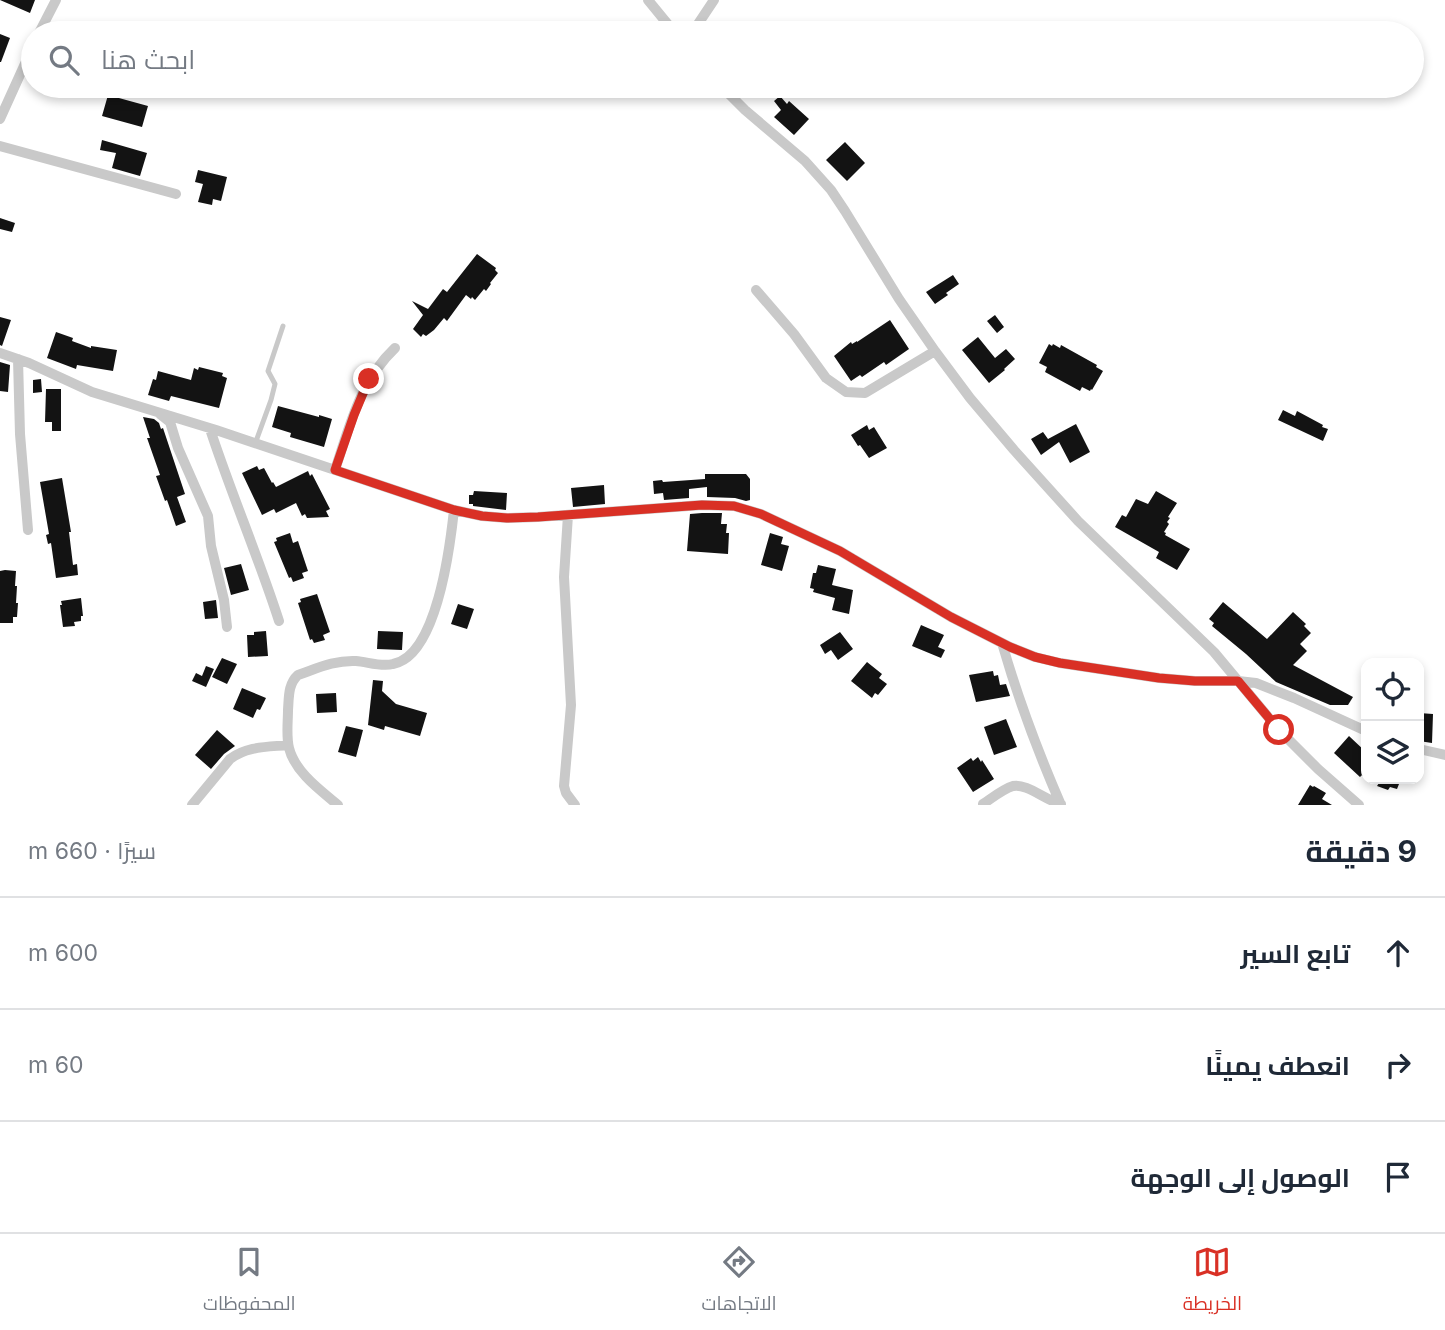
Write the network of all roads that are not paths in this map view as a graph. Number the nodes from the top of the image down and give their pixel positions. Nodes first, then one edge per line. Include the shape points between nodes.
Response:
1 (56, 0) edge
2 (648, 0) edge
3 (714, 0) edge
4 (45, 21) edge
5 (665, 21) edge
6 (700, 21) edge
7 (21, 73) edge
8 (734, 98) edge
9 (0, 119) edge
10 (0, 146) edge
11 (176, 194) dead end
12 (756, 290) dead end
13 (283, 326) dead end
14 (396, 348) dead end
15 (935, 351) junction
16 (0, 353) edge
17 (18, 359) junction
18 (155, 411) junction
19 (210, 429) junction
20 (256, 444) junction
21 (335, 470) junction
22 (454, 510) junction
23 (568, 515) junction
24 (28, 530) dead end
25 (279, 621) dead end
26 (227, 627) dead end
27 (1002, 643) junction
28 (1238, 681) junction
29 (1361, 729) edge
30 (288, 745) junction
31 (1424, 750) edge
32 (1442, 753) edge
33 (984, 804) edge
34 (191, 805) edge
35 (338, 805) edge
36 (575, 805) edge
37 (1061, 805) edge
38 (1359, 805) edge

1 - 4 street
2 - 5 street
3 - 6 street
7 - 9 street
8 - 15 street via 822,180
10 - 11 street
12 - 15 street via 825,378 846,392 865,393
13 - 20 lane via 268,371 275,384
14 - 21 street via 369,379
15 - 28 street via 1032,471
16 - 17 street
17 - 18 street via 92,392
17 - 24 street
18 - 19 street
18 - 26 street via 170,422 208,516
19 - 20 street
19 - 25 street
20 - 21 street
21 - 22 street
22 - 23 street via 507,518
22 - 30 street via 443,580 421,643 395,664 332,662 298,675 290,686
23 - 27 street via 734,506 840,551
23 - 36 street via 564,577 572,705 564,786
27 - 28 street via 1060,663 1159,678
27 - 37 street via 1016,693
28 - 29 street via 1267,687
28 - 38 street via 1279,730
30 - 34 street via 238,753
30 - 35 street via 297,766
31 - 32 street
33 - 37 street via 1007,789 1022,786

